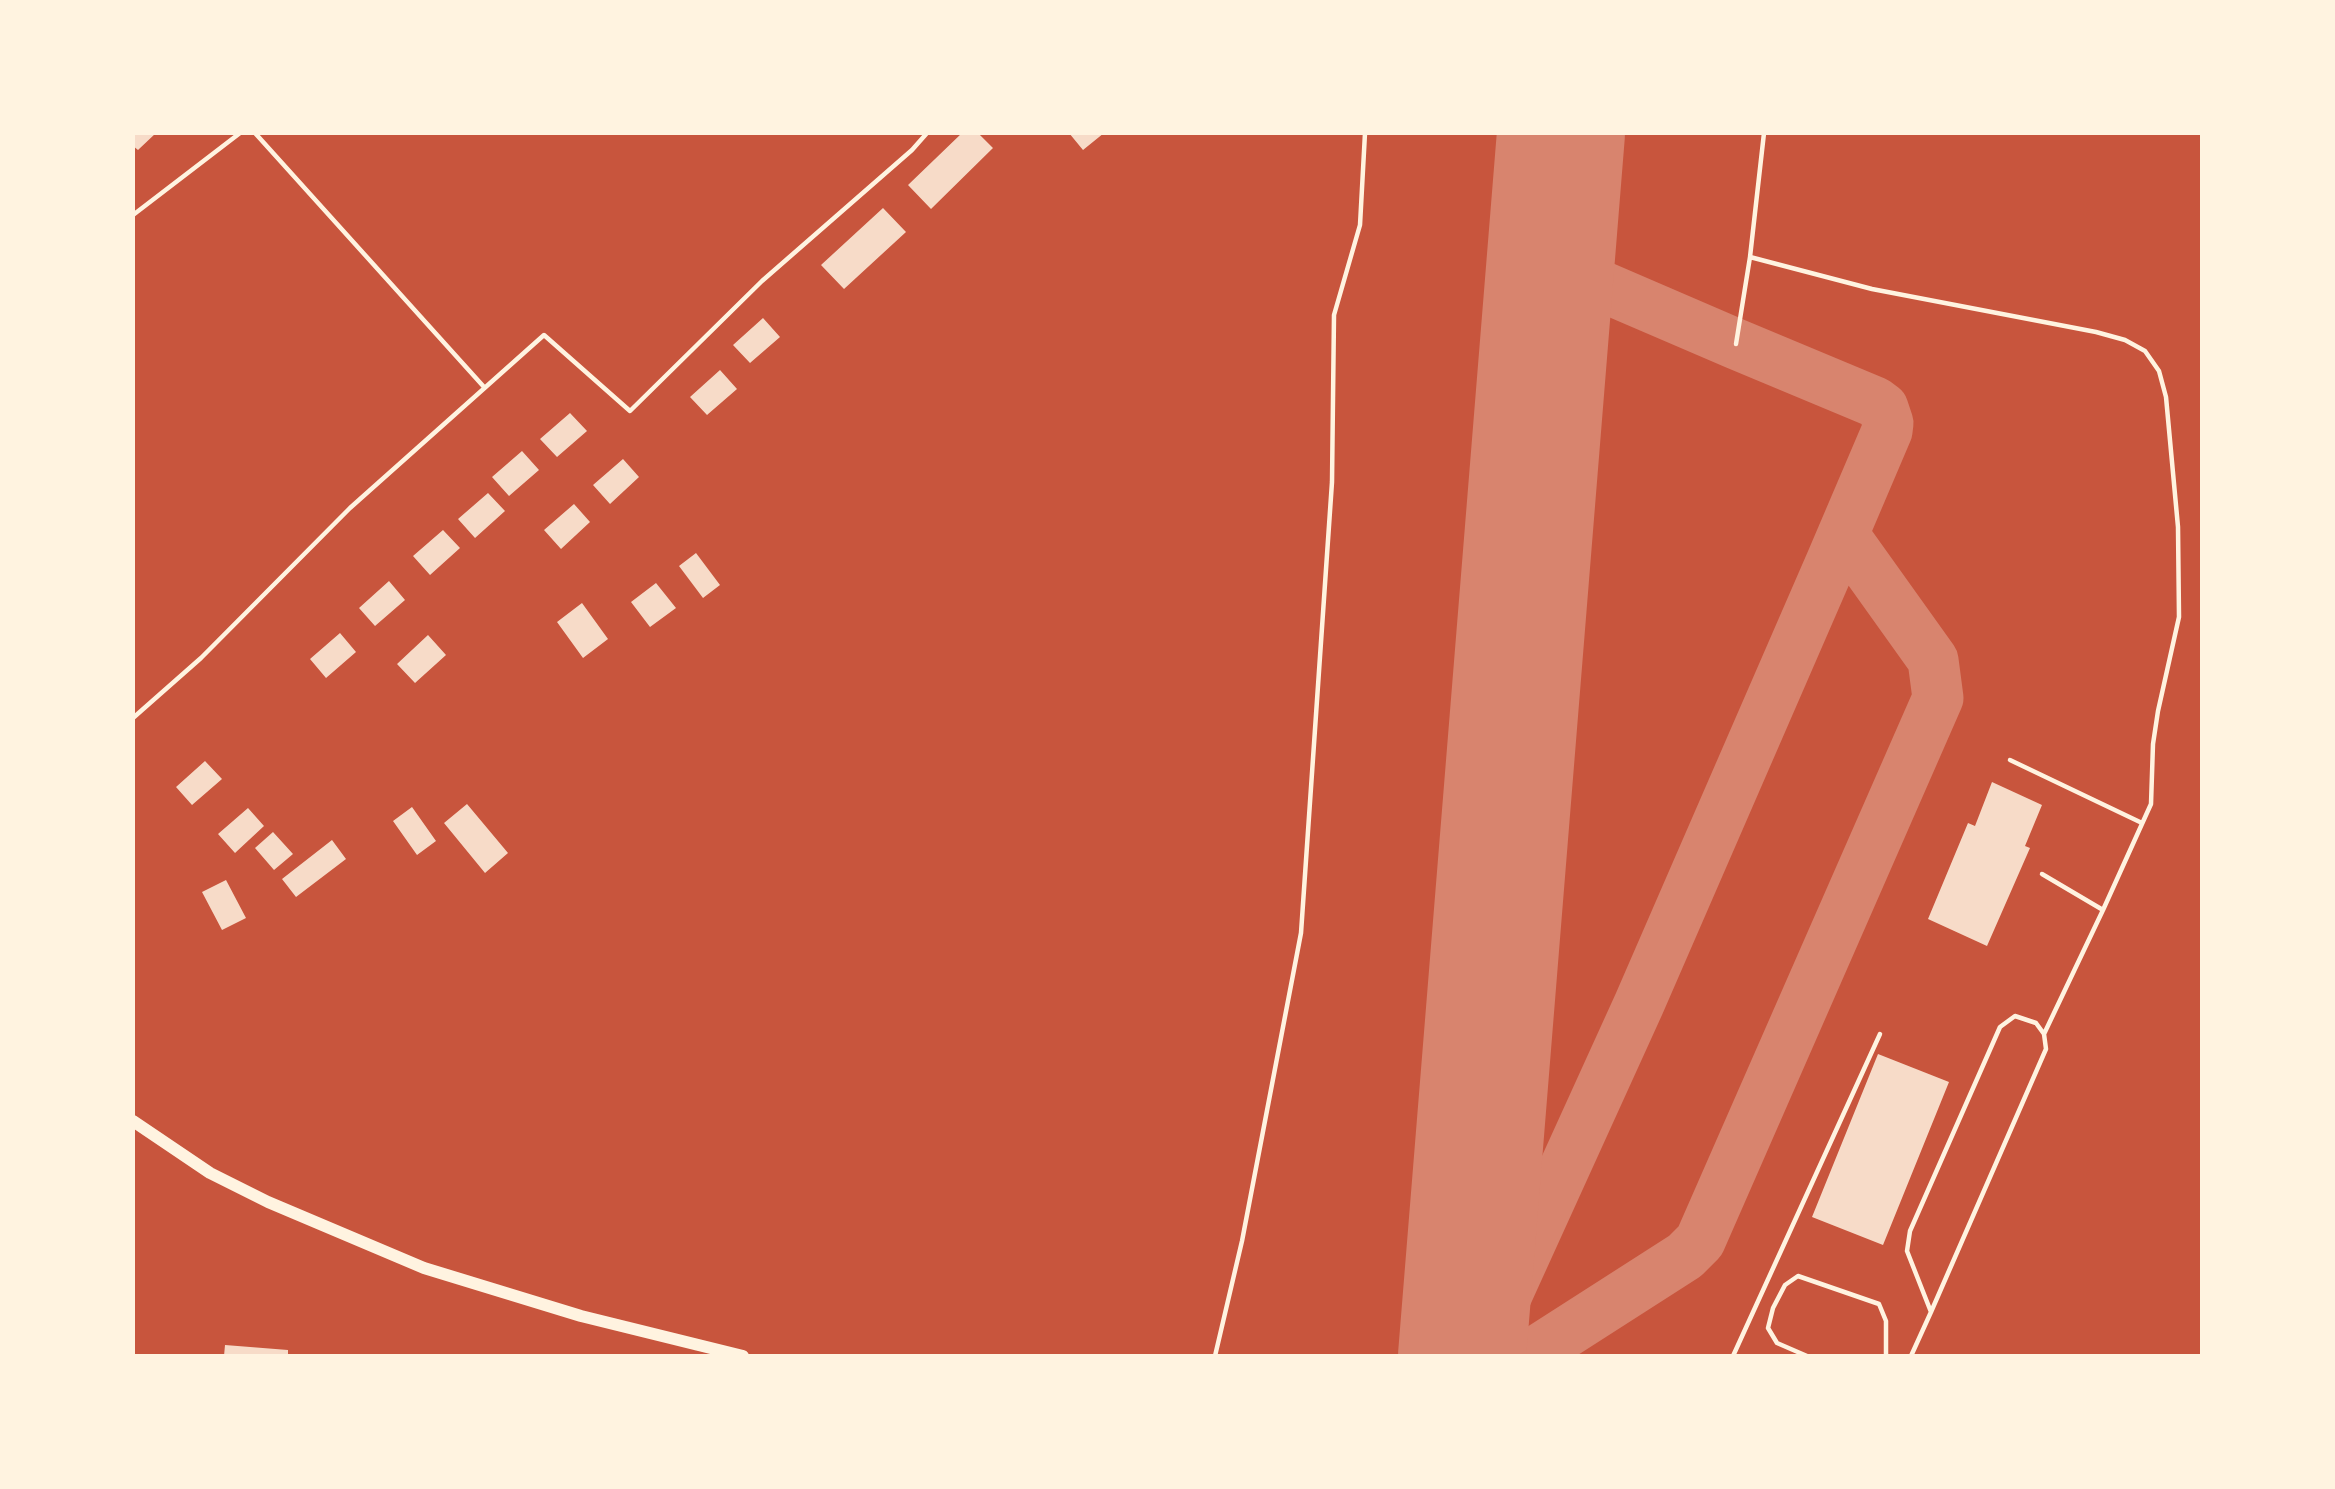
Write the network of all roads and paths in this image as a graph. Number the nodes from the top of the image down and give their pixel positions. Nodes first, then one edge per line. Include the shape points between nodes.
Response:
1 (240, 133) edge
2 (255, 133) edge
3 (927, 133) edge
4 (1365, 133) edge
5 (1764, 133) edge
6 (133, 215) edge
7 (1750, 257) junction
8 (1736, 344) dead end
9 (484, 387) junction
10 (133, 718) edge
11 (2010, 760) dead end
12 (2142, 823) junction
13 (2042, 874) dead end
14 (2102, 909) junction
15 (1880, 1034) dead end
16 (2044, 1034) junction
17 (133, 1121) edge
18 (1931, 1312) junction
19 (743, 1356) edge
20 (1215, 1356) edge
21 (1733, 1356) edge
22 (1807, 1356) edge
23 (1886, 1356) edge
24 (1911, 1356) edge

1 - 6 lane
2 - 9 lane
3 - 9 lane via 762,281 630,411 544,335
4 - 20 lane via 1360,225 1334,315 1332,482 1301,933 1242,1241
5 - 7 lane
7 - 8 lane
7 - 12 lane via 1872,289 2125,340 2144,351 2159,371 2166,397 2178,527 2179,617 2153,744 2151,804
9 - 10 lane via 350,508 201,658
11 - 12 lane
12 - 14 lane
13 - 14 lane
14 - 16 lane
15 - 21 lane
16 - 18 lane via 2046,1049
16 - 18 lane via 2036,1023 2015,1016 2000,1027 1910,1231 1907,1251
17 - 19 main road via 210,1173 424,1268 582,1316
18 - 24 lane
22 - 23 lane via 1777,1343 1768,1328 1785,1285 1798,1276 1878,1304 1886,1321

